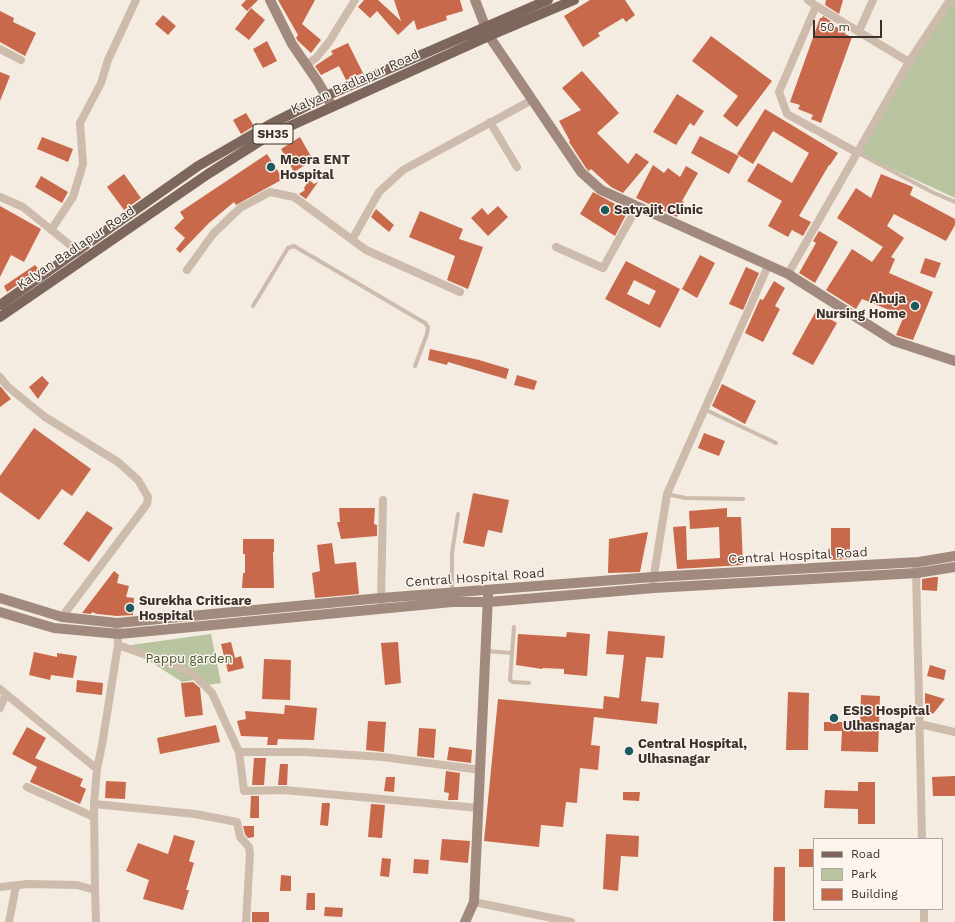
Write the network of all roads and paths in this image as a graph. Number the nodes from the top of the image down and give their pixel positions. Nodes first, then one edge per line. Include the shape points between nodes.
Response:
1 (136, 0) edge
2 (270, 0) edge
3 (355, 0) edge
4 (475, 0) edge
5 (548, 0) edge
6 (574, 0) edge
7 (808, 0) edge
8 (873, 0) edge
9 (950, 0) edge
10 (816, 6) junction
11 (484, 26) junction
12 (859, 31) junction
13 (489, 36) junction
14 (0, 49) edge
15 (21, 60) dead end
16 (909, 62) junction
17 (306, 65) junction
18 (326, 96) junction
19 (532, 100) junction
20 (332, 106) junction
21 (490, 122) junction
22 (858, 153) junction
23 (516, 168) dead end
24 (0, 197) edge
25 (955, 202) edge
26 (637, 207) junction
27 (51, 230) junction
28 (352, 240) junction
29 (556, 247) dead end
30 (77, 250) junction
31 (86, 258) junction
32 (768, 266) junction
33 (187, 270) dead end
34 (788, 274) junction
35 (460, 292) dead end
36 (0, 305) edge
37 (253, 306) dead end
38 (0, 317) edge
39 (955, 361) edge
40 (415, 366) dead end
41 (0, 377) edge
42 (706, 410) junction
43 (776, 443) dead end
44 (667, 494) junction
45 (743, 499) dead end
46 (383, 500) dead end
47 (458, 514) dead end
48 (955, 556) edge
49 (916, 562) junction
50 (955, 567) edge
51 (917, 573) junction
52 (653, 577) junction
53 (654, 588) junction
54 (487, 590) junction
55 (452, 593) junction
56 (0, 598) edge
57 (489, 602) junction
58 (381, 603) junction
59 (0, 612) edge
60 (62, 617) junction
61 (117, 623) junction
62 (514, 627) dead end
63 (119, 634) junction
64 (118, 645) junction
65 (486, 652) junction
66 (512, 653) junction
67 (529, 683) dead end
68 (3, 692) edge
69 (0, 708) edge
70 (920, 724) junction
71 (955, 732) edge
72 (239, 752) junction
73 (97, 769) junction
74 (481, 770) junction
75 (27, 787) dead end
76 (94, 804) junction
77 (479, 808) junction
78 (94, 817) junction
79 (922, 838) edge
80 (16, 886) junction
81 (0, 887) edge
82 (95, 890) junction
83 (474, 902) junction
84 (924, 910) edge
85 (9, 922) edge
86 (96, 922) edge
87 (246, 922) edge
88 (465, 922) edge
89 (571, 922) edge
90 (924, 922) edge

1 - 27 street via 108,60 101,83 80,123 83,164 73,197
2 - 17 street via 292,44
3 - 17 street via 329,42 316,58
4 - 11 street
5 - 11 main road, Kalyan Badlapur Road / SH35
6 - 13 main road, Kalyan Badlapur Road / SH35
7 - 10 street
8 - 12 street
9 - 16 street
10 - 12 street
10 - 22 street via 779,92 787,114
11 - 13 street
11 - 18 main road, Kalyan Badlapur Road / SH35
12 - 16 street
13 - 19 street
13 - 20 main road, Kalyan Badlapur Road / SH35
14 - 15 street
16 - 22 street
17 - 18 street
18 - 20 street
18 - 30 main road, Kalyan Badlapur Road / SH35 via 198,166
19 - 21 street
19 - 26 street via 581,172 601,190
20 - 31 main road, Kalyan Badlapur Road / SH35 via 268,136 182,191
21 - 23 street
21 - 28 street via 403,170 379,192
22 - 25 lane
22 - 34 street
24 - 27 street via 23,208
26 - 29 street via 603,268
26 - 32 street
27 - 30 street
28 - 33 street via 294,197 270,192 240,208 212,234
28 - 35 street via 366,250
30 - 31 street
30 - 36 main road, Kalyan Badlapur Road / SH35
31 - 38 main road, Kalyan Badlapur Road / SH35 via 37,289
32 - 34 street
32 - 42 street
34 - 39 street via 894,341
37 - 40 lane via 288,248 294,246 425,323 428,327 427,334
41 - 60 street via 7,386 45,417 118,462 138,480 148,497 147,504
42 - 43 lane
42 - 44 street
44 - 45 lane via 685,498
44 - 52 street
46 - 58 street
47 - 55 lane via 452,553
48 - 49 street, Central Hospital Road
49 - 51 street
49 - 52 street, Central Hospital Road
50 - 51 street, Central Hospital Road
51 - 53 street, Central Hospital Road
51 - 70 street
52 - 53 street
52 - 54 street, Central Hospital Road
53 - 57 street, Central Hospital Road
54 - 55 street, Central Hospital Road
54 - 57 street
55 - 58 street, Central Hospital Road
56 - 60 street, Central Hospital Road
57 - 58 street, Central Hospital Road
57 - 65 street
58 - 61 street, Central Hospital Road
58 - 63 street, Central Hospital Road
59 - 63 street, Central Hospital Road via 54,628
60 - 61 street, Central Hospital Road
61 - 63 street
62 - 66 lane
63 - 64 street
64 - 72 street via 194,675 212,693
64 - 73 street
65 - 66 lane
65 - 74 street
66 - 67 lane via 510,680
68 - 69 street
68 - 73 street
70 - 71 street
70 - 79 street
72 - 74 street via 304,752 383,757
72 - 77 street via 244,791 284,790
73 - 76 street
74 - 77 street
75 - 78 street
76 - 78 street
76 - 87 street via 194,814 237,822 240,837 250,852
77 - 83 street
78 - 82 street
80 - 81 street
80 - 82 street via 77,885
80 - 85 street
82 - 86 street
83 - 88 street
83 - 89 street
84 - 90 street

